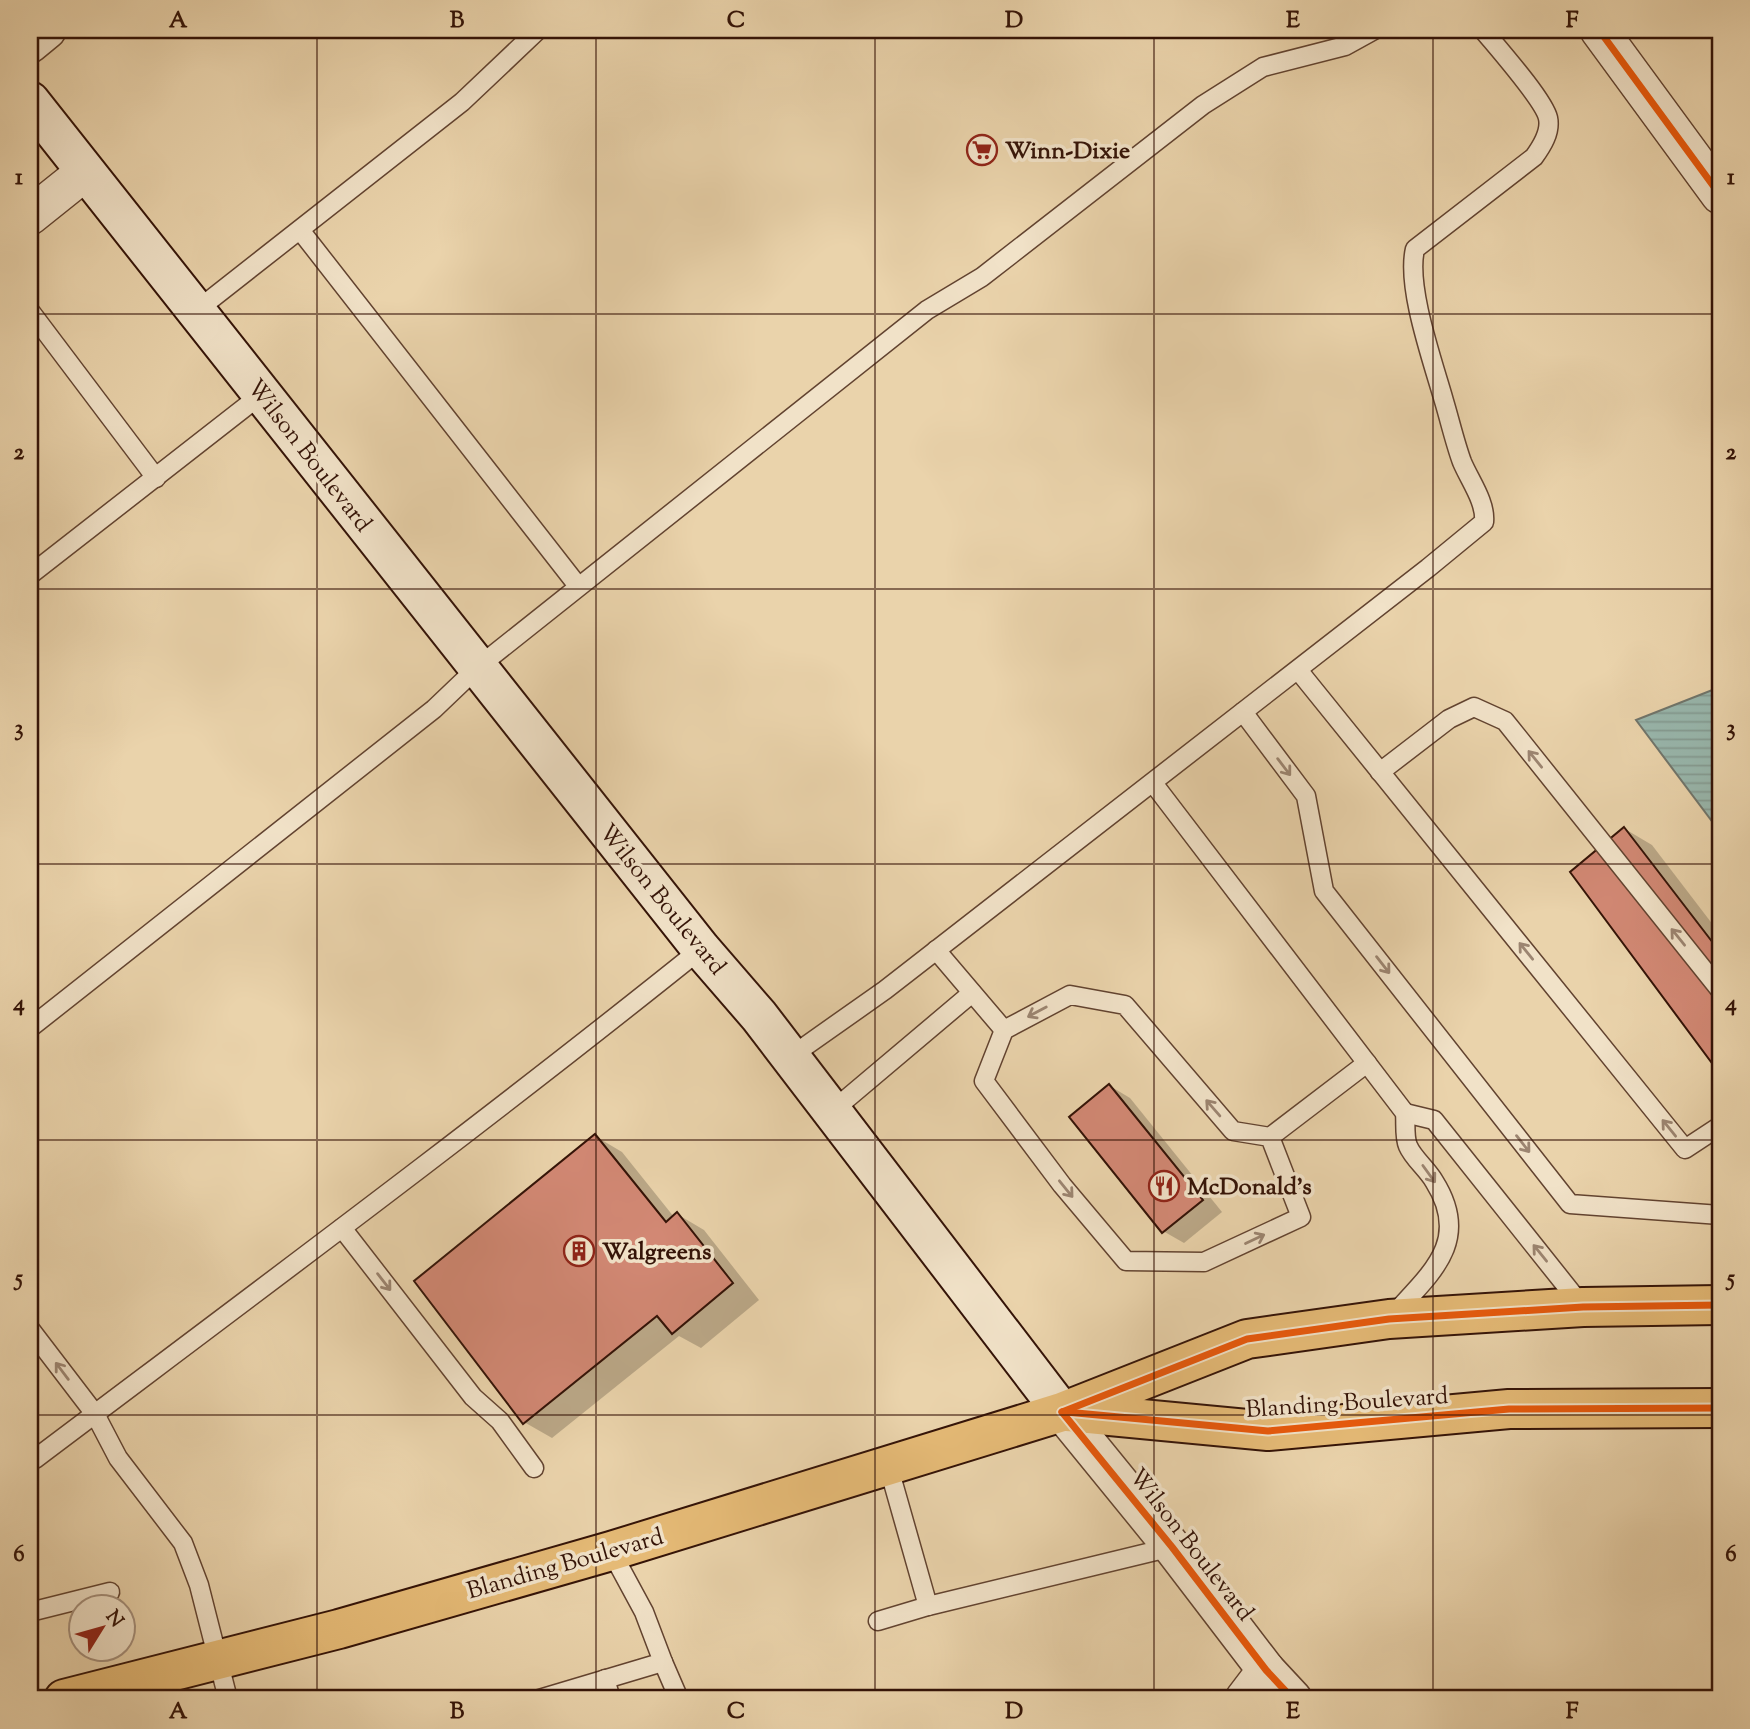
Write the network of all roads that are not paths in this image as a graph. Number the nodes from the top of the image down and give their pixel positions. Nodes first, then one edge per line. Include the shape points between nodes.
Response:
1 (47, 30) edge
2 (538, 30) edge
3 (1374, 30) edge
4 (1483, 30) edge
5 (1599, 30) edge
6 (30, 44) edge
7 (30, 101) edge
8 (85, 172) junction
9 (1720, 195) edge
10 (30, 216) edge
11 (300, 230) junction
12 (30, 312) edge
13 (196, 312) junction
14 (262, 394) junction
15 (156, 478) junction
16 (30, 575) edge
17 (579, 586) junction
18 (478, 667) junction
19 (1298, 670) junction
20 (1244, 712) junction
21 (1380, 772) junction
22 (1153, 783) junction
23 (701, 949) junction
24 (936, 950) junction
25 (1720, 990) edge
26 (972, 993) junction
27 (30, 1028) edge
28 (1004, 1030) junction
29 (790, 1057) junction
30 (1367, 1063) junction
31 (831, 1112) junction
32 (1405, 1113) junction
33 (1720, 1126) edge
34 (1270, 1137) junction
35 (1720, 1216) edge
36 (342, 1228) junction
37 (1720, 1305) edge
38 (1583, 1307) junction
39 (1390, 1320) junction
40 (30, 1329) edge
41 (1720, 1408) edge
42 (1062, 1412) junction
43 (95, 1414) junction
44 (35, 1459) dead end
45 (888, 1465) junction
46 (534, 1468) dead end
47 (1172, 1547) junction
48 (611, 1551) junction
49 (66, 1603) edge
50 (928, 1606) junction
51 (30, 1612) edge
52 (878, 1621) dead end
53 (219, 1659) junction
54 (663, 1662) junction
55 (1266, 1670) junction
56 (605, 1679) junction
57 (561, 1696) edge
58 (64, 1699) edge
59 (228, 1699) edge
60 (539, 1699) edge
61 (611, 1699) edge
62 (679, 1699) edge
63 (1244, 1699) edge
64 (1293, 1699) edge

1 - 6 street
2 - 11 lane via 462,102
3 - 17 lane via 1345,46 1263,67 1203,105 982,277 927,310
4 - 19 lane via 1542,104 1549,120 1545,141 1534,157 1415,249 1412,260 1427,345 1462,461 1484,510 1484,522
5 - 9 street
7 - 8 main road, Wilson Boulevard
8 - 10 street
8 - 13 main road, Wilson Boulevard
11 - 13 lane
11 - 17 lane
12 - 15 lane
13 - 14 main road, Wilson Boulevard
14 - 15 lane
14 - 18 main road, Wilson Boulevard
15 - 16 lane
17 - 18 lane
18 - 23 main road, Wilson Boulevard
18 - 27 lane via 434,709
19 - 20 lane
19 - 21 lane
20 - 22 lane
20 -> 35 lane via 1306,796 1324,891 1570,1204
25 -> 21 lane via 1505,721 1474,707 1449,719
33 -> 21 lane via 1685,1149
22 - 24 lane
22 - 30 lane
23 - 29 main road, Wilson Boulevard
23 - 36 lane
24 - 26 lane
24 - 29 lane
26 - 28 lane
26 - 31 lane
34 -> 28 lane via 1233,1131 1125,1005 1070,995
28 -> 34 lane via 984,1081 1126,1261 1204,1262 1301,1217
29 - 31 main road, Wilson Boulevard
30 - 32 lane
30 - 34 lane
31 - 42 main road, Wilson Boulevard
38 -> 32 lane via 1434,1121
32 -> 39 lane via 1407,1145 1449,1211 1449,1241 1438,1265
36 - 43 lane
36 -> 46 lane
37 - 38 main road, Blanding Boulevard
38 - 39 main road, Blanding Boulevard
39 - 42 main road, Blanding Boulevard via 1247,1339
43 -> 40 lane
41 - 42 main road, Blanding Boulevard via 1509,1409 1268,1432
42 - 45 main road, Blanding Boulevard
42 - 47 street, Wilson Boulevard
43 - 44 lane
43 - 53 lane via 118,1458 183,1543
45 - 48 main road, Blanding Boulevard
45 - 50 lane
47 - 50 lane
47 - 55 street, Wilson Boulevard
48 - 53 main road, Blanding Boulevard
48 - 54 lane via 644,1612
49 - 51 lane
50 - 52 lane
53 - 58 main road, Blanding Boulevard
53 - 59 lane
54 - 56 lane
54 - 62 lane
55 - 63 street
55 - 64 street, Wilson Boulevard
56 - 57 lane
56 - 61 lane
57 - 60 lane

